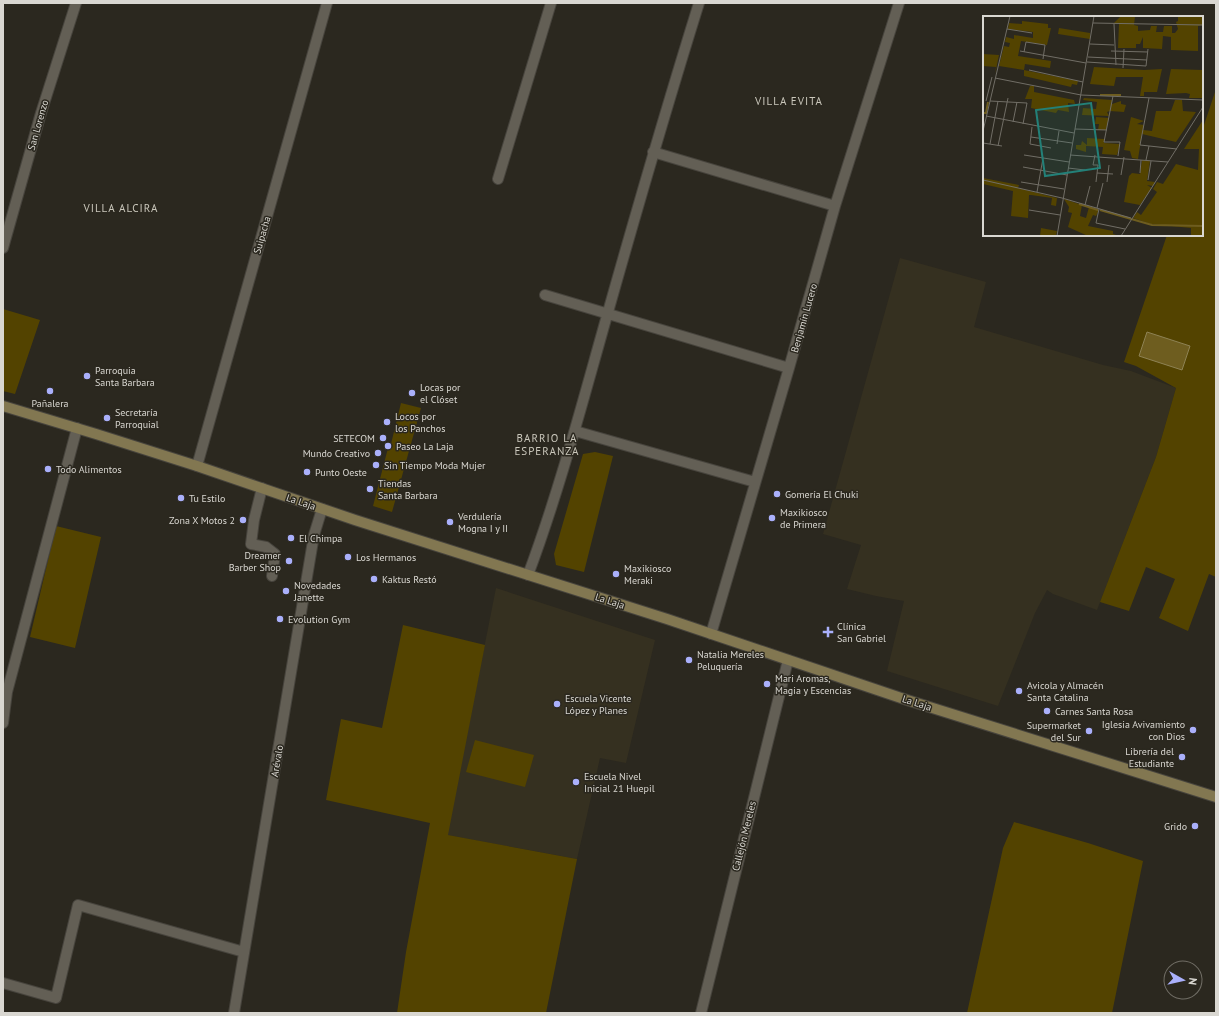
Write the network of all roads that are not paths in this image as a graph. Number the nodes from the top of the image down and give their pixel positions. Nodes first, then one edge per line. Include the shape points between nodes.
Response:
1 (76, 3) edge
2 (327, 3) edge
3 (551, 3) edge
4 (699, 3) edge
5 (899, 3) edge
6 (653, 152) junction
7 (498, 179) dead end
8 (835, 206) junction
9 (3, 248) edge
10 (545, 295) dead end
11 (608, 313) junction
12 (790, 368) junction
13 (3, 406) edge
14 (77, 428) junction
15 (575, 431) junction
16 (197, 466) junction
17 (755, 482) junction
18 (262, 488) junction
19 (322, 509) junction
20 (528, 575) junction
21 (272, 576) dead end
22 (711, 634) junction
23 (788, 660) junction
24 (3, 722) edge
25 (1216, 797) edge
26 (244, 952) junction
27 (3, 983) edge
28 (234, 1013) edge
29 (701, 1013) edge

1 - 9 street, San Lorenzo via 41,113
2 - 16 street, Suipacha
3 - 7 street
4 - 6 street
5 - 8 street, Benjamín Lucero
6 - 8 street
6 - 11 street
8 - 12 street, Benjamín Lucero
10 - 11 street
11 - 12 street
11 - 15 street
12 - 17 street, Benjamín Lucero
13 - 14 main road, La Laja
14 - 16 main road, La Laja
14 - 24 street via 7,692
15 - 17 street
15 - 20 street
16 - 18 main road, La Laja
17 - 22 street, Benjamín Lucero
18 - 19 main road, La Laja
18 - 21 street via 250,544 266,547 275,554
19 - 20 main road, La Laja
19 - 26 street, Arévalo via 314,535
20 - 22 main road, La Laja
22 - 23 main road, La Laja
23 - 25 main road, La Laja
23 - 29 street, Callejón Mereles
26 - 27 street via 78,905 56,998
26 - 28 street, Arévalo

